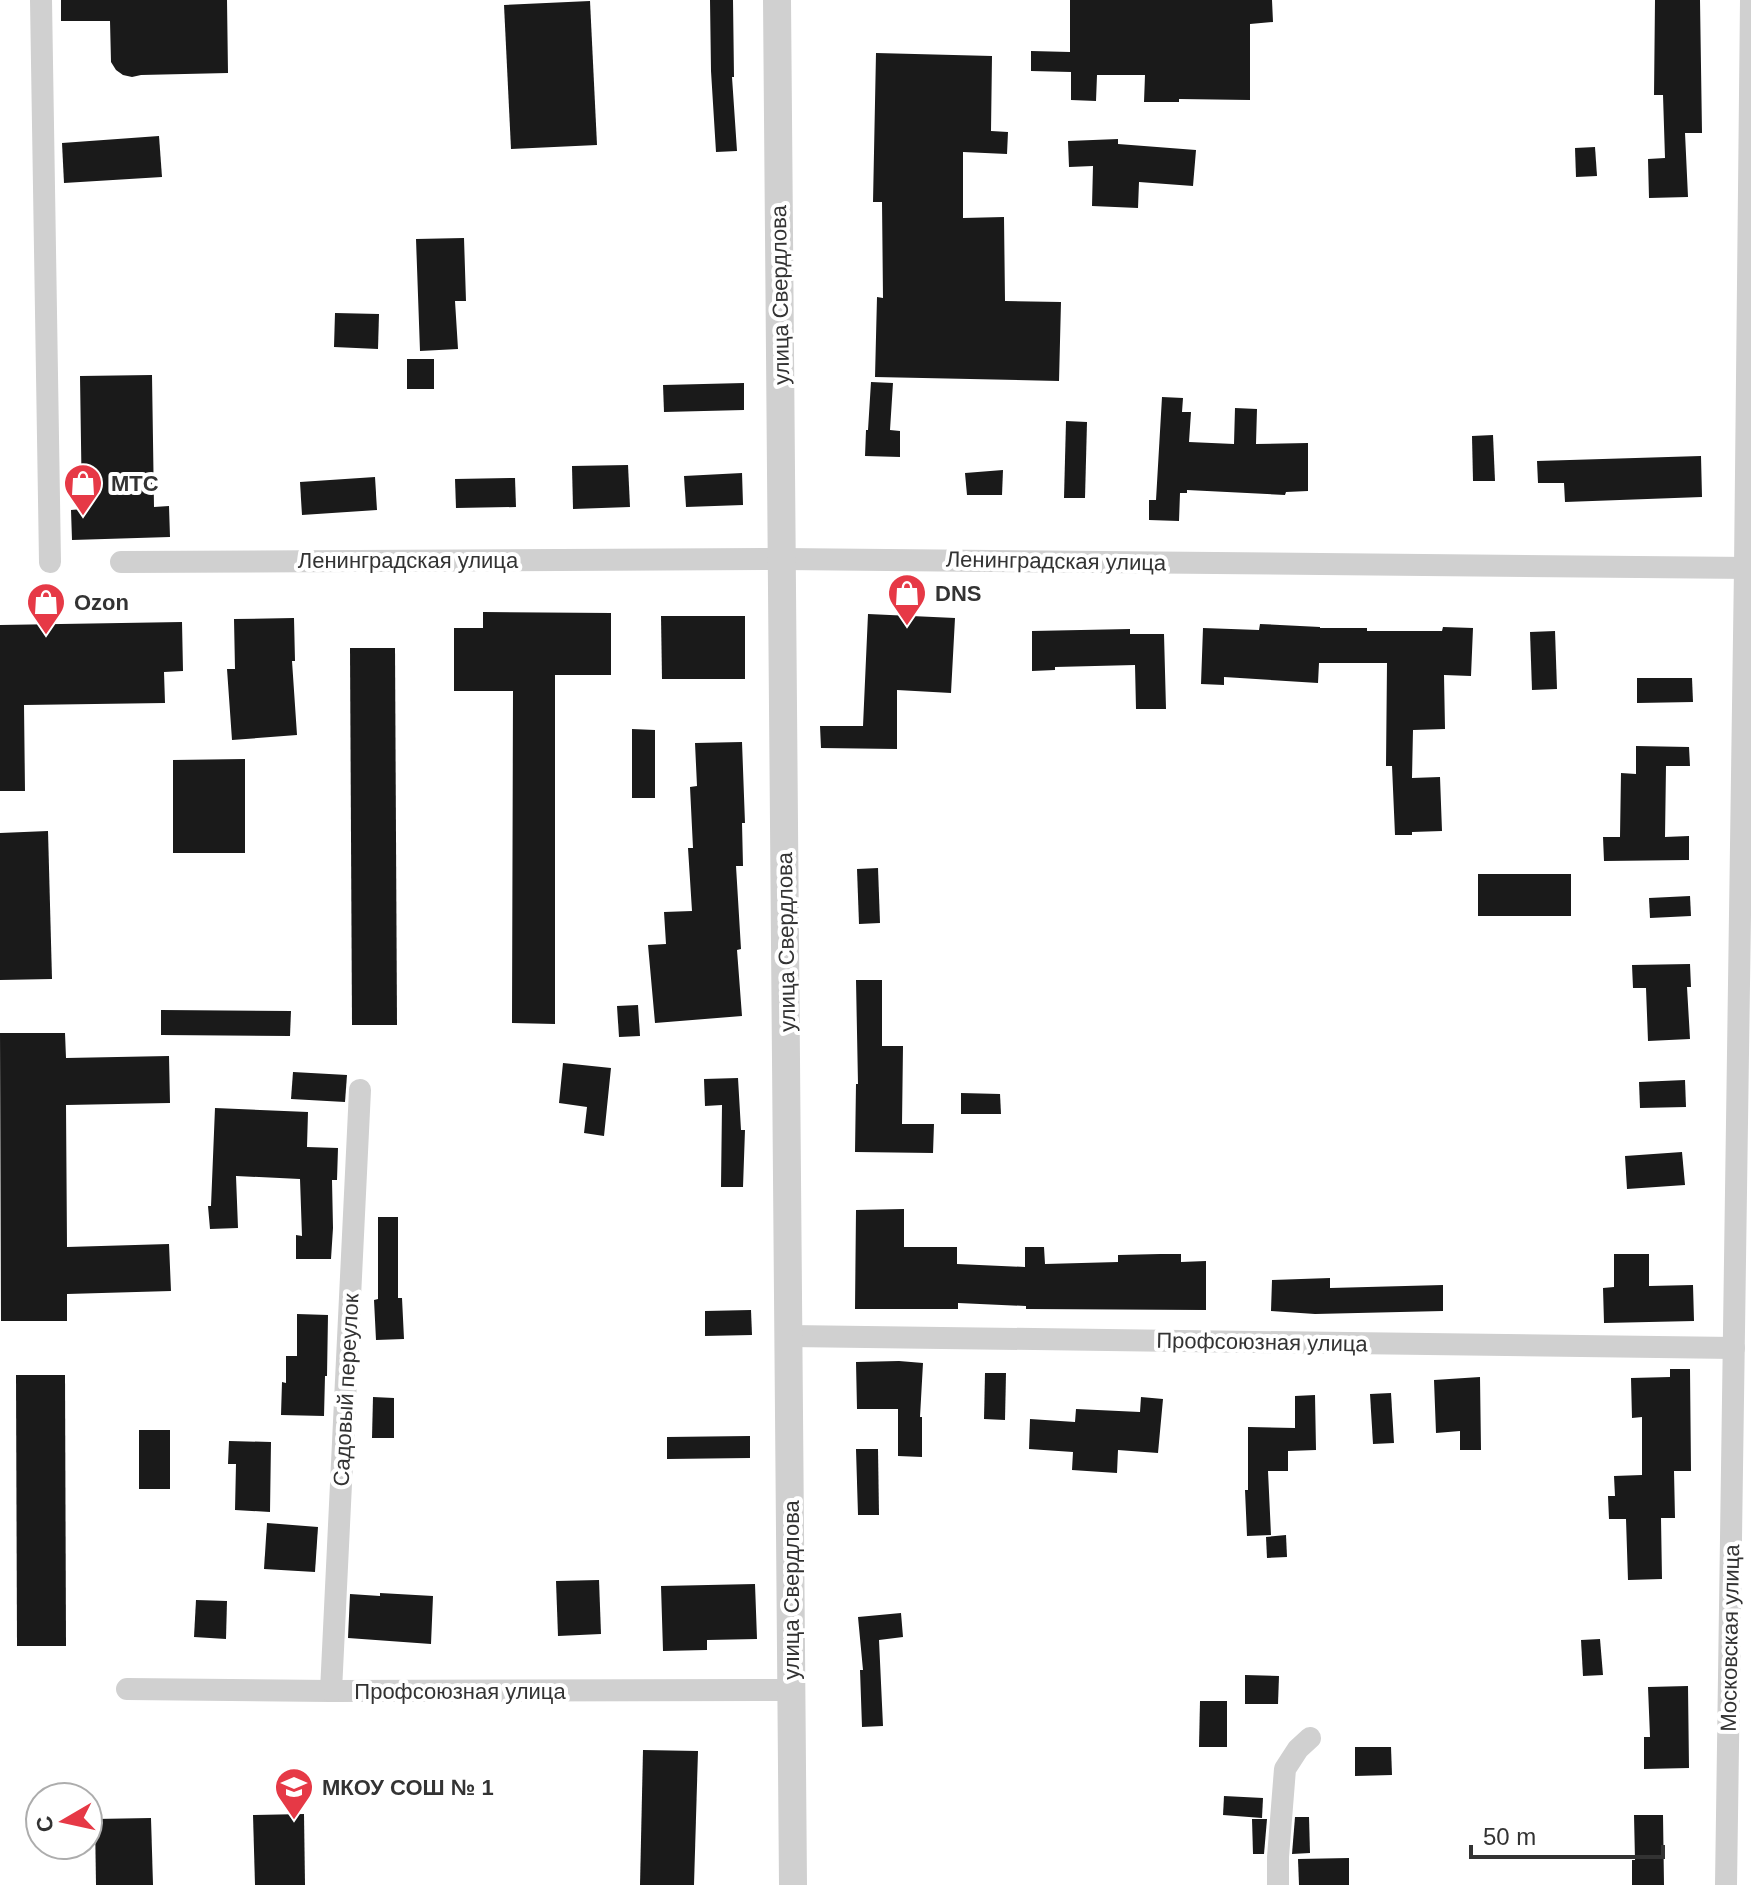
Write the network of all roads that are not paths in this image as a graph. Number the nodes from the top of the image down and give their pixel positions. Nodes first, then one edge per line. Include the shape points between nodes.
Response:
1 (41, 0) edge
2 (777, 0) edge
3 (1751, 0) edge
4 (783, 559) junction
5 (50, 562) dead end
6 (121, 562) dead end
7 (1748, 568) edge
8 (360, 1090) dead end
9 (790, 1336) junction
10 (1734, 1348) junction
11 (127, 1689) dead end
12 (792, 1690) junction
13 (331, 1691) junction
14 (1310, 1738) dead end
15 (793, 1885) edge
16 (1278, 1885) edge
17 (1726, 1885) edge

1 - 5 street
2 - 4 street, улица Свердлова
3 - 7 street, Московская улица
4 - 6 street, Ленинградская улица
4 - 7 street, Ленинградская улица
4 - 9 street, улица Свердлова
7 - 10 street, Московская улица
8 - 13 street, Садовый переулок
9 - 10 street, Профсоюзная улица
9 - 12 street, улица Свердлова
10 - 17 street, Московская улица
11 - 13 street, Профсоюзная улица
12 - 13 street, Профсоюзная улица
12 - 15 street, улица Свердлова
14 - 16 street via 1285,1769

